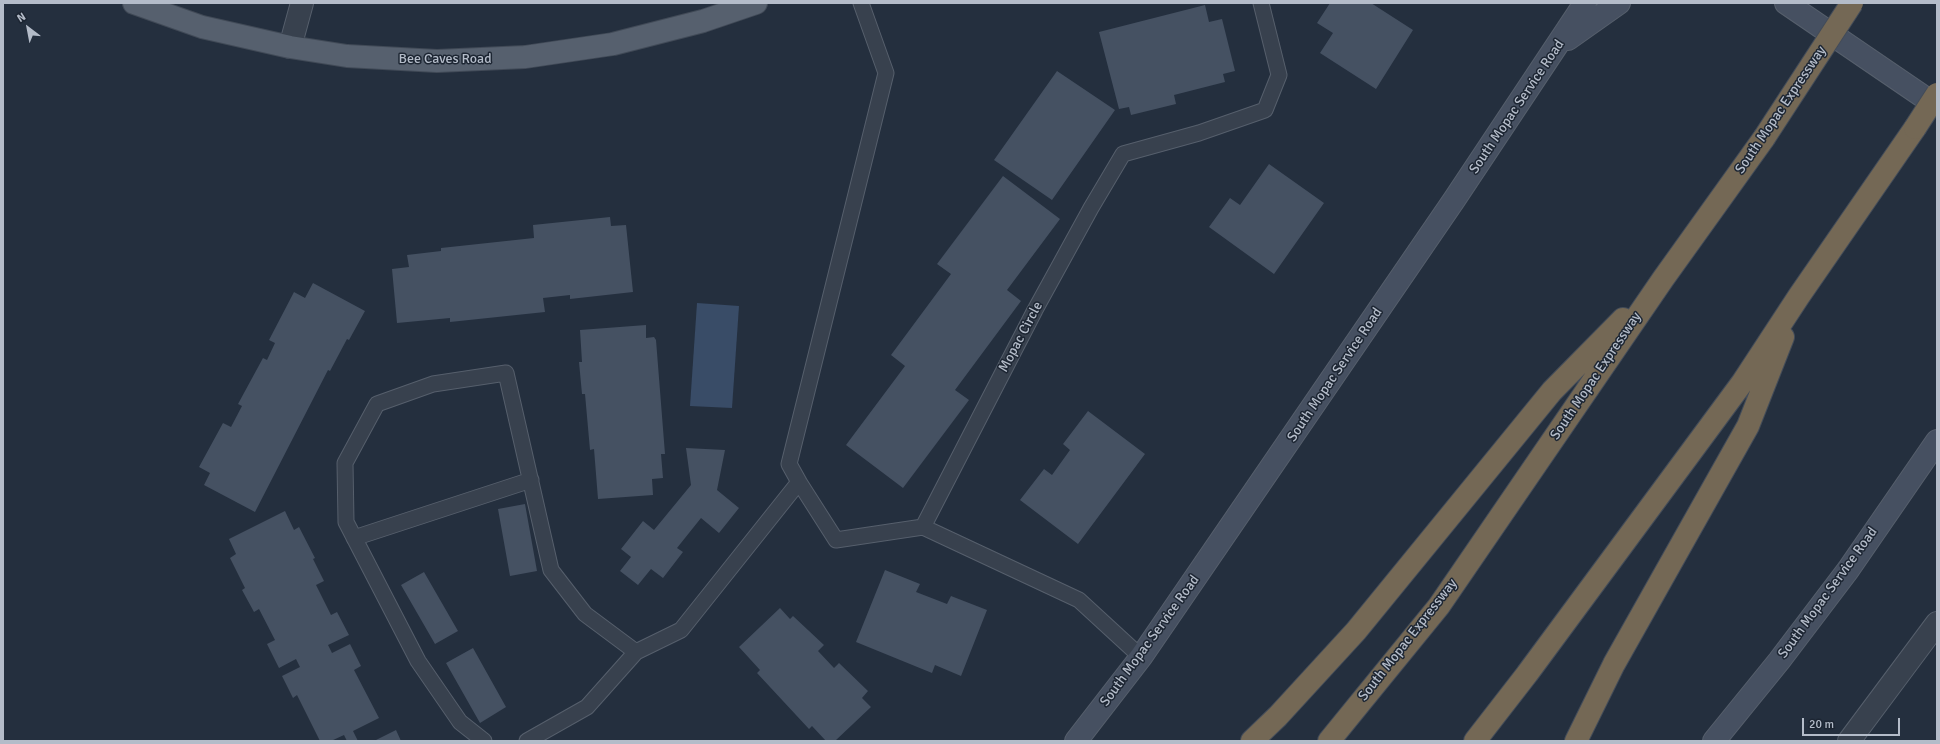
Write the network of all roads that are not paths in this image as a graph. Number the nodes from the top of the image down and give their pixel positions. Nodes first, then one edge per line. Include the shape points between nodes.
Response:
1 (134, 3) edge
2 (302, 3) edge
3 (756, 3) edge
4 (861, 3) edge
5 (1261, 3) edge
6 (1585, 3) edge
7 (1619, 3) edge
8 (1786, 3) edge
9 (1852, 3) edge
10 (290, 47) junction
11 (1557, 47) junction
12 (1937, 94) edge
13 (1937, 106) edge
14 (1663, 279) junction
15 (1798, 296) junction
16 (1937, 441) edge
17 (531, 480) junction
18 (799, 482) junction
19 (923, 527) junction
20 (354, 538) junction
21 (1937, 623) edge
22 (636, 652) junction
23 (1141, 657) junction
24 (484, 741) edge
25 (527, 741) edge
26 (1076, 741) edge
27 (1252, 741) edge
28 (1329, 741) edge
29 (1475, 741) edge
30 (1576, 741) edge
31 (1714, 741) edge
32 (1849, 741) edge

1 - 10 main road, Bee Caves Road via 202,27
2 - 10 street
3 - 10 main road, Bee Caves Road via 640,38 586,49 525,57 408,61 347,56
4 - 18 lane via 886,73 790,464
5 - 19 lane, Mopac Circle via 1279,75 1265,110 1199,133 1123,154 1090,208 1035,310
6 - 11 main road, South Mopac Service Road
7 - 11 main road
8 - 13 main road
9 - 14 highway, South Mopac Expressway, bridge via 1764,138
11 - 23 main road, South Mopac Service Road
12 - 15 highway, bridge
14 - 27 highway via 1552,391 1356,631
14 - 28 highway, South Mopac Expressway via 1439,606
15 - 29 highway via 1742,383
15 - 30 highway via 1748,426 1614,664
16 - 31 main road, South Mopac Service Road via 1848,570
17 - 20 lane
17 - 20 lane via 506,374 433,384 377,404 345,463 346,522
17 - 22 lane via 552,570 585,614
18 - 19 lane via 836,540
18 - 22 lane via 681,630
19 - 23 lane via 1079,600
20 - 24 lane via 418,660 460,722
21 - 32 street
22 - 25 lane via 587,707
23 - 26 main road, South Mopac Service Road

